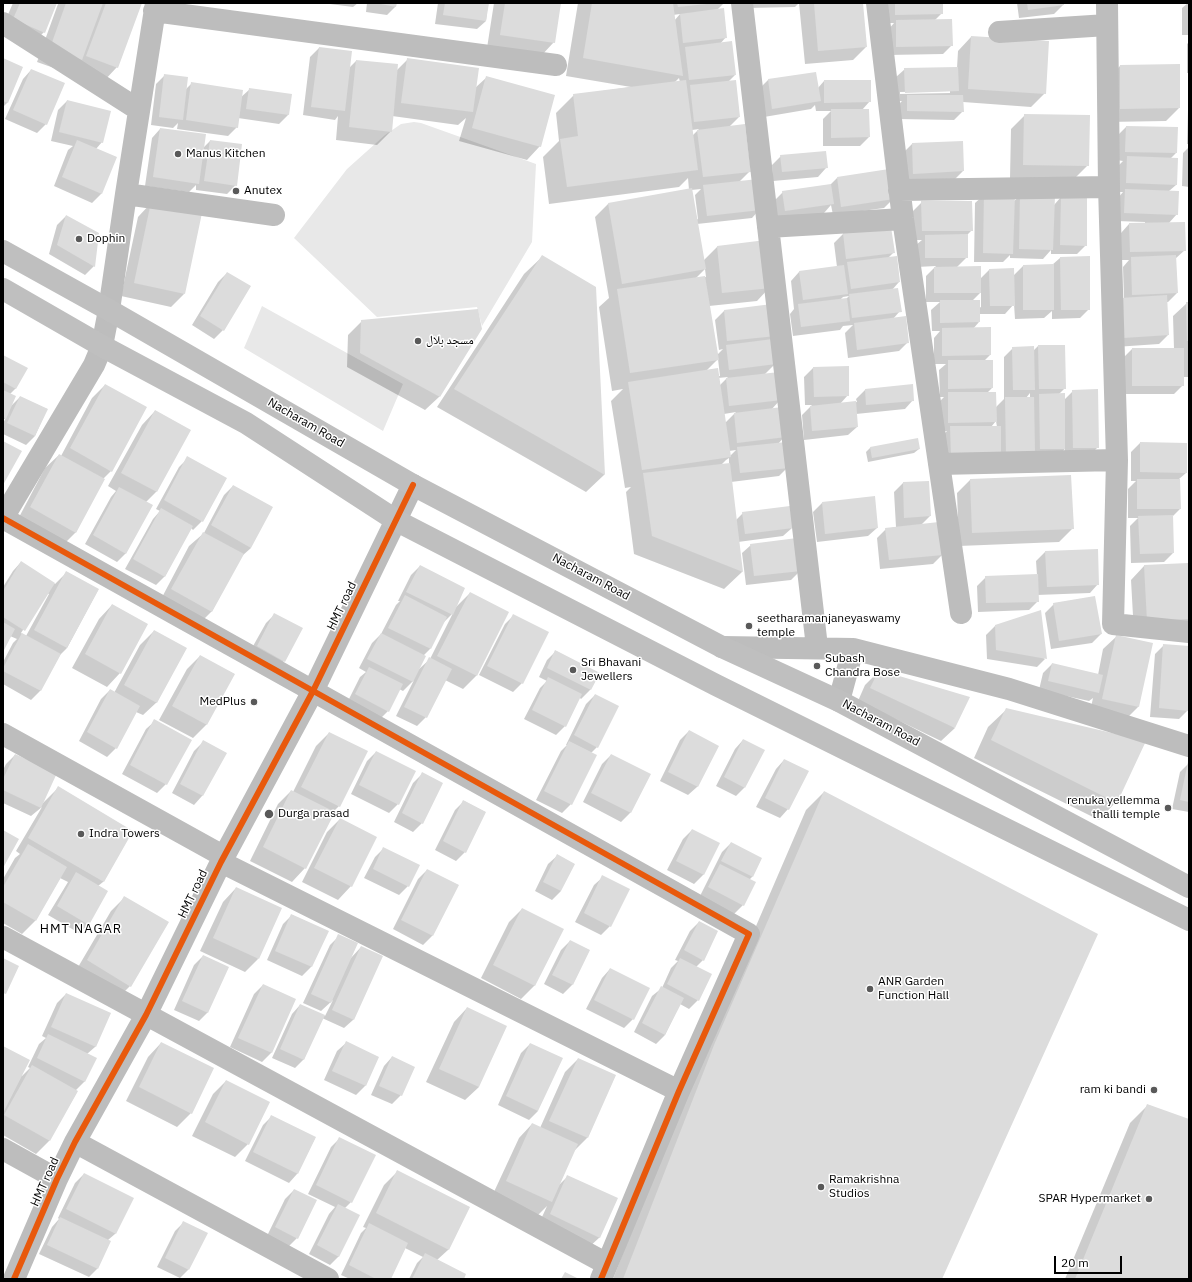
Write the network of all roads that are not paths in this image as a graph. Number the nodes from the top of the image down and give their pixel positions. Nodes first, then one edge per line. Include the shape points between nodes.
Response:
1 (742, 3) edge
2 (877, 3) edge
3 (1107, 3) edge
4 (155, 7) edge
5 (3, 24) edge
6 (1107, 25) junction
7 (999, 32) dead end
8 (556, 65) dead end
9 (139, 110) junction
10 (1109, 187) junction
11 (899, 190) junction
12 (126, 194) junction
13 (274, 215) dead end
14 (903, 219) junction
15 (768, 227) junction
16 (3, 250) edge
17 (3, 289) edge
18 (109, 310) junction
19 (102, 346) junction
20 (1117, 460) junction
21 (939, 464) junction
22 (413, 484) junction
23 (3, 518) edge
24 (397, 521) junction
25 (961, 613) dead end
26 (1189, 632) edge
27 (722, 646) junction
28 (817, 647) junction
29 (853, 649) junction
30 (313, 691) junction
31 (838, 701) junction
32 (3, 734) edge
33 (1189, 746) edge
34 (223, 859) junction
35 (1157, 870) junction
36 (1189, 887) edge
37 (1147, 899) junction
38 (1189, 920) edge
39 (3, 937) edge
40 (146, 1015) junction
41 (679, 1091) junction
42 (75, 1142) junction
43 (3, 1150) edge
44 (58, 1179) junction
45 (604, 1272) edge
46 (14, 1279) edge
47 (328, 1279) edge

1 - 15 street
2 - 11 street
3 - 6 street
4 - 8 street
4 - 9 street
5 - 9 street
6 - 7 street
6 - 10 street
9 - 12 street
10 - 11 street
10 - 20 street
11 - 14 street
12 - 13 street
12 - 18 street
14 - 15 street
14 - 21 street
15 - 28 street
16 - 18 main road, Nacharam Road
17 - 19 main road
18 - 19 street
18 - 22 main road, Nacharam Road
19 - 23 street via 94,366
19 - 24 main road via 246,423
20 - 21 street
20 - 26 street via 1113,624
21 - 25 street
22 - 24 street, HMT road
22 - 27 main road, Nacharam Road
23 - 30 street
24 - 30 street, HMT road
24 - 37 main road via 723,689
27 - 28 street
27 - 31 main road, Nacharam Road
28 - 29 street
29 - 31 street
29 - 33 street via 1009,689
30 - 34 street, HMT road
30 - 41 street via 749,934
31 - 35 main road, Nacharam Road
32 - 34 street
34 - 40 street, HMT road
34 - 41 street
35 - 36 main road, Nacharam Road
35 - 37 main road
37 - 38 main road
39 - 40 street
40 - 42 street, HMT road
40 - 45 street
41 - 45 street
42 - 44 street, HMT road
42 - 47 street
43 - 44 street
44 - 46 street, HMT road

